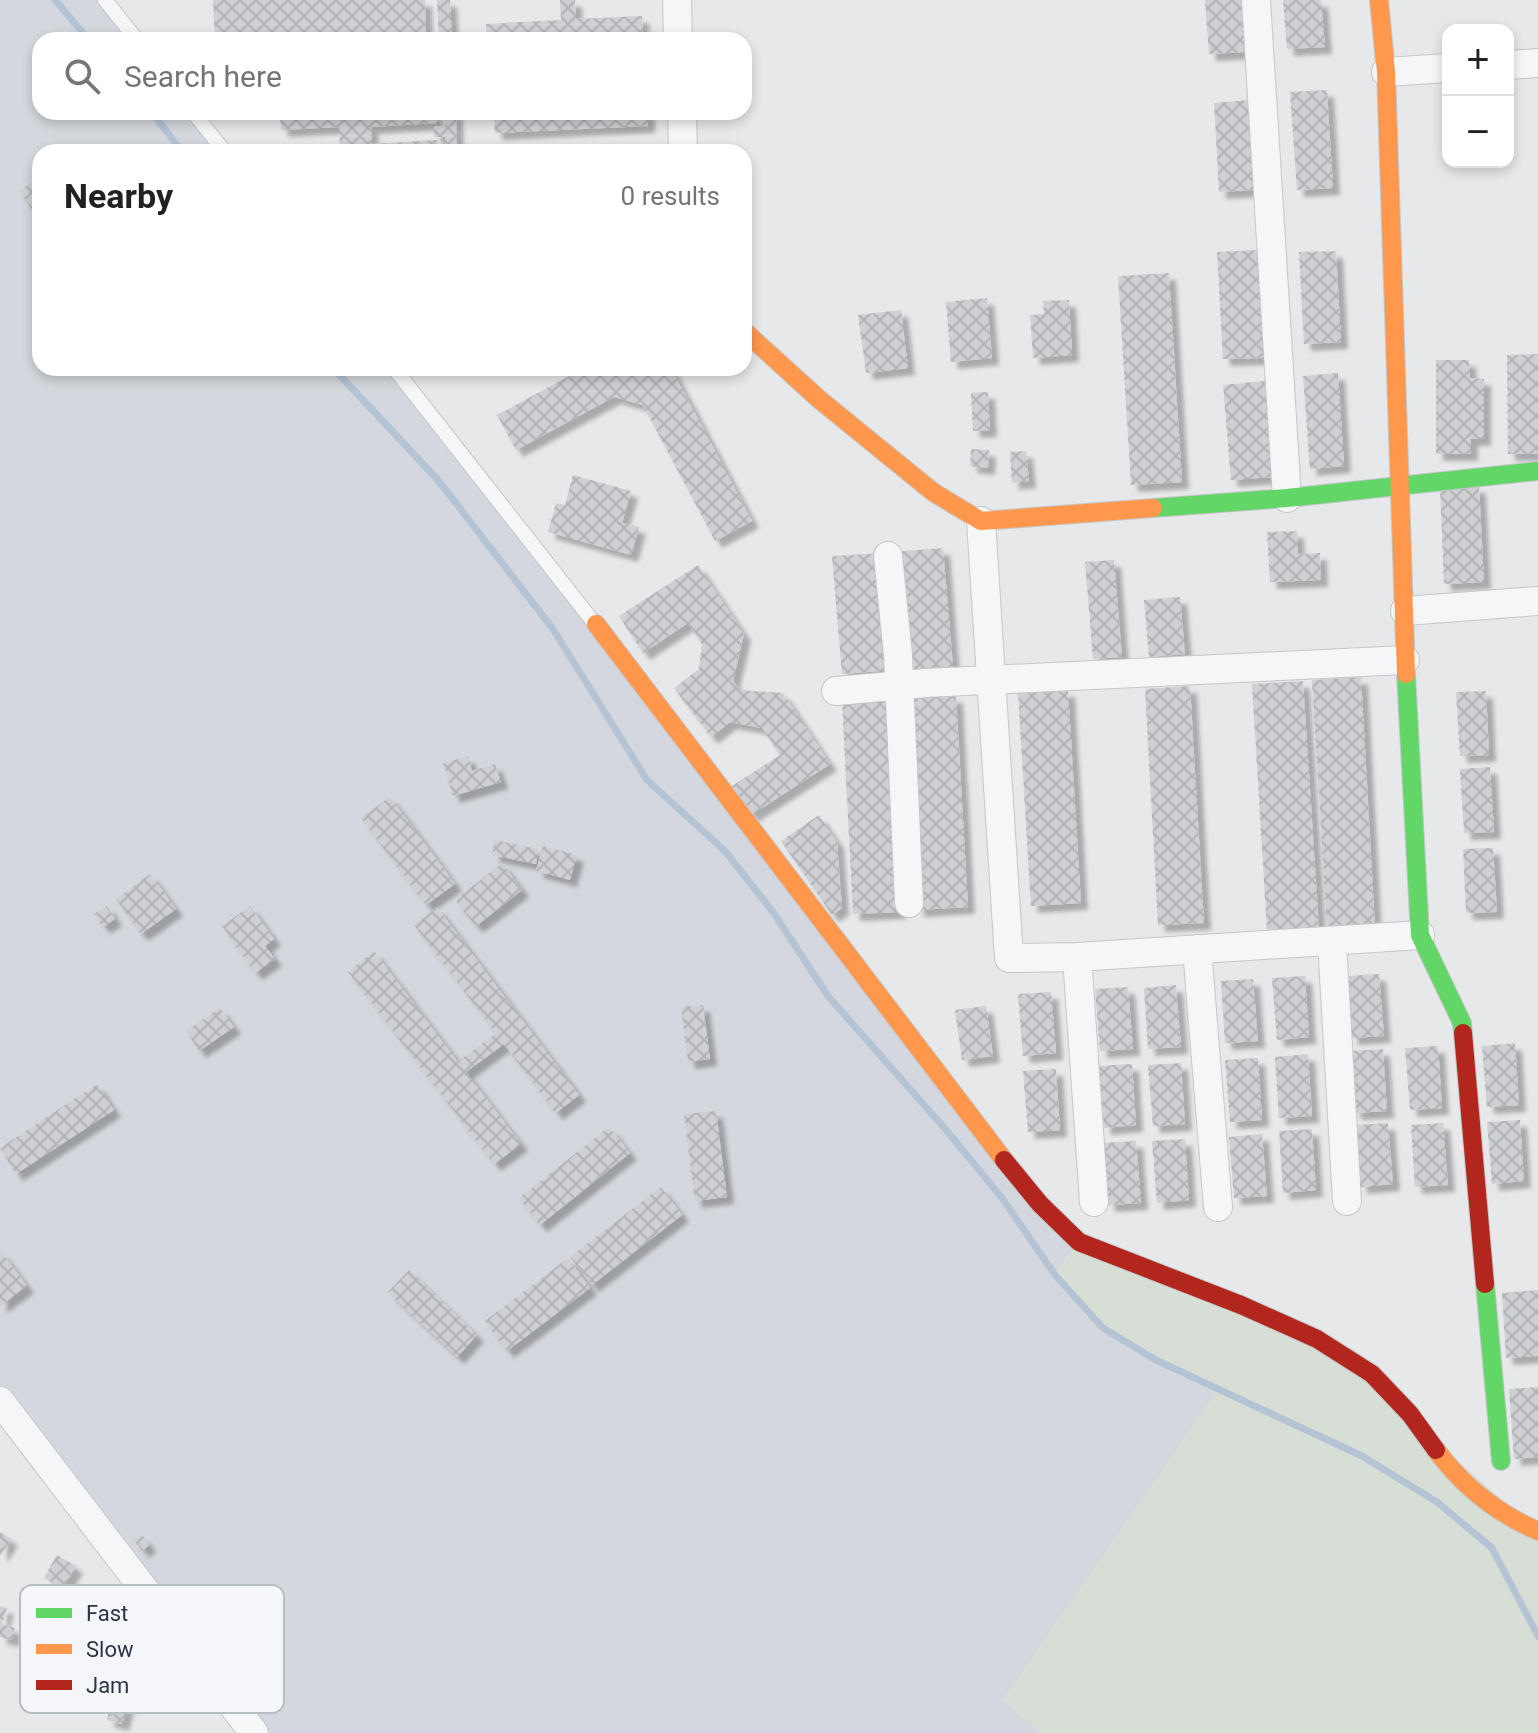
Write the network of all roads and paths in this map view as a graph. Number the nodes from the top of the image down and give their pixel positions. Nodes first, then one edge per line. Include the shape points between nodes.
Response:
1 (105, 0) edge
2 (677, 0) edge
3 (1256, 0) edge
4 (1379, 0) edge
5 (131, 32) edge
6 (678, 32) edge
7 (1538, 63) edge
8 (1514, 65) edge
9 (1442, 68) edge
10 (1386, 72) junction
11 (199, 120) edge
12 (682, 120) edge
13 (219, 144) edge
14 (683, 144) edge
15 (752, 338) edge
16 (400, 376) edge
17 (1538, 471) edge
18 (1402, 486) junction
19 (1287, 498) junction
20 (981, 521) junction
21 (888, 556) dead end
22 (1538, 601) edge
23 (1405, 611) junction
24 (596, 624) joint
25 (1405, 660) junction
26 (993, 680) junction
27 (897, 686) junction
28 (836, 691) dead end
29 (909, 903) dead end
30 (1420, 935) junction
31 (1332, 942) junction
32 (1197, 949) junction
33 (1077, 957) junction
34 (1347, 1201) dead end
35 (1094, 1202) dead end
36 (1218, 1207) dead end
37 (0, 1401) edge
38 (1501, 1461) dead end
39 (1538, 1531) edge
40 (141, 1585) edge
41 (239, 1713) edge
42 (254, 1733) edge

1 - 5 lane
2 - 6 street
3 - 19 street
4 - 10 street
7 - 8 street
9 - 10 street
10 - 18 street
11 - 13 lane
12 - 14 street
15 - 20 street via 933,492
16 - 24 lane
17 - 18 street
18 - 19 street
18 - 23 street
19 - 20 street
20 - 26 street
21 - 27 street
22 - 23 street
23 - 25 street
24 - 39 street via 962,1109 1040,1204 1079,1242 1317,1339 1372,1374 1410,1414 1459,1481
25 - 26 street
25 - 30 street
26 - 27 street
26 - 33 street via 1009,958
27 - 28 street
27 - 29 street
30 - 31 street
30 - 38 street via 1462,1023
31 - 32 street
31 - 34 street
32 - 33 street
32 - 36 street
33 - 35 street
37 - 40 street
41 - 42 street

